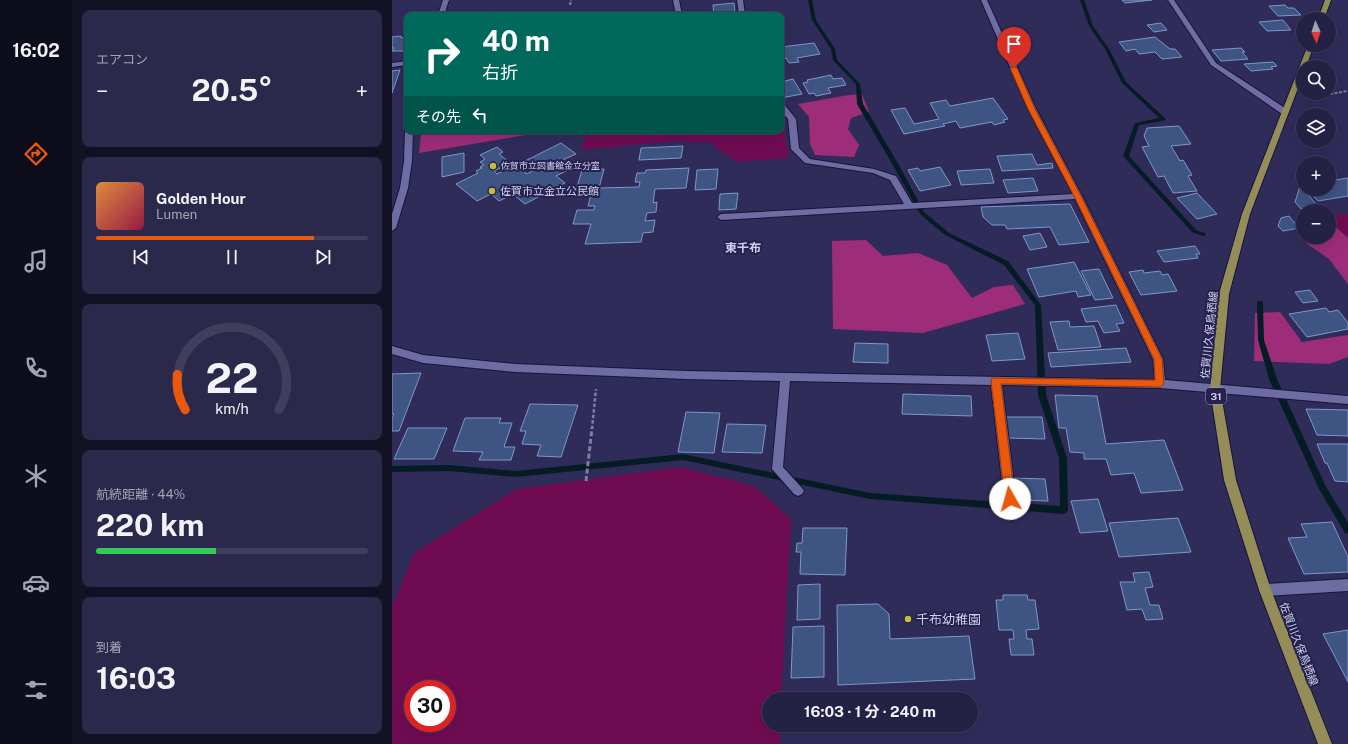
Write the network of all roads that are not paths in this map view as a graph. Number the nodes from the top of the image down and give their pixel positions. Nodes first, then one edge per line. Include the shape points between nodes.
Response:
1 (446, 0) edge
2 (676, 0) edge
3 (740, 0) edge
4 (984, 0) edge
5 (1171, 0) edge
6 (1328, 0) edge
7 (442, 12) edge
8 (678, 12) edge
9 (742, 12) edge
10 (1324, 12) edge
11 (1308, 52) edge
12 (404, 64) edge
13 (392, 66) edge
14 (784, 110) edge
15 (1285, 112) junction
16 (409, 134) edge
17 (1078, 196) junction
18 (910, 206) junction
19 (721, 217) dead end
20 (392, 228) edge
21 (392, 350) edge
22 (785, 377) junction
23 (996, 381) junction
24 (1160, 384) junction
25 (1215, 389) junction
26 (1348, 400) edge
27 (798, 491) dead end
28 (1010, 499) dead end
29 (1348, 585) edge
30 (1265, 590) junction
31 (1325, 744) edge

1 - 7 street
2 - 8 street
3 - 9 street
4 - 17 street via 1032,109
5 - 15 street via 1212,64
6 - 10 main road
11 - 15 main road, 佐賀川久保鳥栖線 / 31
12 - 13 street
14 - 18 street via 792,119 795,148 808,161 874,171 893,178
15 - 25 main road, 佐賀川久保鳥栖線 / 31 via 1246,214 1224,294
16 - 20 street via 404,188
17 - 18 street
17 - 24 street via 1158,359
18 - 19 street
21 - 22 street via 423,359 515,368 686,376
22 - 23 street
22 - 27 street via 777,469
23 - 24 street
23 - 28 street
24 - 25 street
25 - 26 street
25 - 30 main road, 佐賀川久保鳥栖線 / 31 via 1230,480
29 - 30 street
30 - 31 main road, 佐賀川久保鳥栖線 / 31

